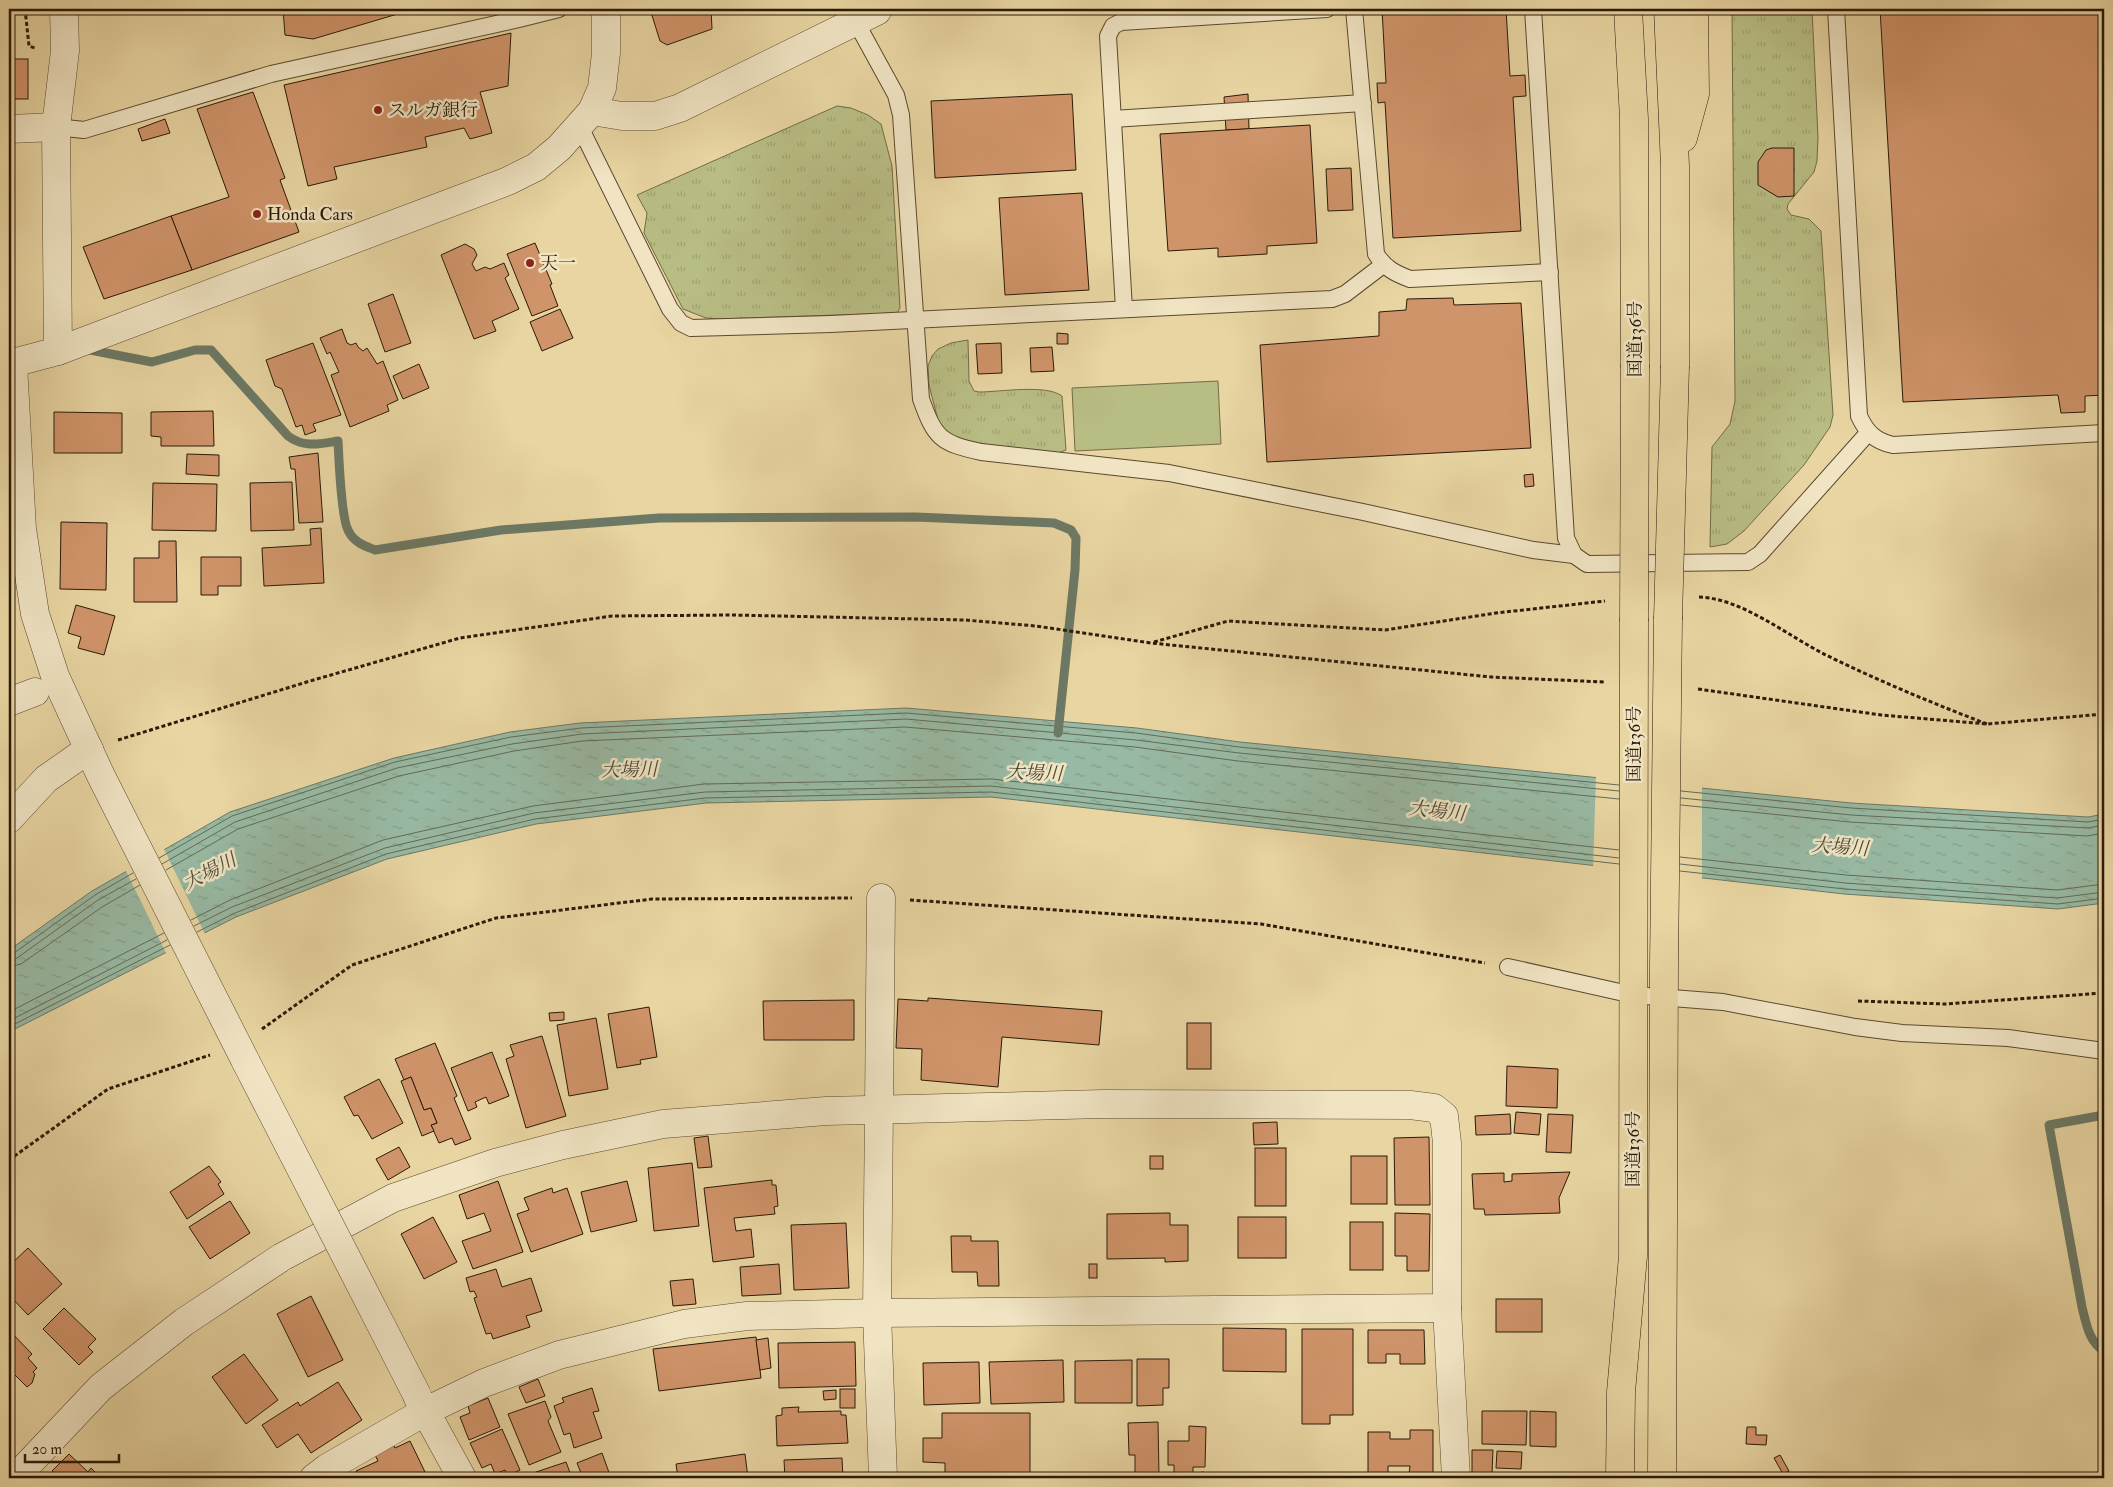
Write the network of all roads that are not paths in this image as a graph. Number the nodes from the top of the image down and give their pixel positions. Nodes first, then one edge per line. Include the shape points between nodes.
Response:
1 (64, 9) edge
2 (559, 9) edge
3 (606, 9) edge
4 (1327, 9) edge
5 (1354, 9) edge
6 (1533, 9) edge
7 (1628, 9) edge
8 (1668, 9) edge
9 (1694, 9) edge
10 (1836, 9) edge
11 (875, 13) edge
12 (1363, 103) junction
13 (586, 118) junction
14 (1113, 119) junction
15 (56, 127) junction
16 (9, 129) edge
17 (1675, 166) junction
18 (1383, 265) junction
19 (1550, 272) junction
20 (1124, 309) junction
21 (916, 320) junction
22 (58, 351) junction
23 (11, 364) edge
24 (1868, 433) junction
25 (2104, 433) edge
26 (1574, 555) junction
27 (35, 692) dead end
28 (9, 702) edge
29 (89, 749) junction
30 (9, 819) edge
31 (881, 898) road end
32 (1508, 966) road end
33 (1633, 995) junction
34 (1664, 998) junction
35 (2104, 1051) edge
36 (879, 1110) junction
37 (1447, 1308) junction
38 (877, 1313) junction
39 (422, 1403) junction
40 (15, 1478) edge
41 (314, 1478) edge
42 (462, 1478) edge
43 (883, 1478) edge
44 (1456, 1478) edge
45 (1620, 1478) edge
46 (1662, 1478) edge

1 - 15 street via 65,51
2 - 15 lane via 271,74 84,130
3 - 13 street via 602,88
4 - 14 lane via 1121,22 1108,36
5 - 12 lane
6 - 19 lane
7 - 33 highway, 国道136号, bridge via 1634,119
8 - 17 highway, 国道136号
9 - 17 highway via 1695,94
10 - 24 lane via 1859,416
11 - 13 street via 680,108 655,116
11 - 21 lane via 901,115
12 - 14 lane
12 - 18 lane via 1376,254
13 - 21 lane via 670,309 681,323 691,328
13 - 22 street via 536,167 508,181
14 - 20 lane
15 - 16 street
15 - 22 street
17 - 34 highway, 国道136号, bridge via 1675,366 1666,699
18 - 19 lane via 1410,279
18 - 20 lane via 1346,294 1332,299
19 - 26 lane via 1566,538
20 - 21 lane
21 - 26 lane via 921,399 931,427 944,440 959,447 1169,473 1534,550
22 - 23 street
23 - 29 street via 22,528 36,614 56,676
24 - 25 lane via 1882,443 1894,445
24 - 26 lane via 1760,554 1748,562 1587,564
27 - 28 street
29 - 30 street via 46,779
29 - 39 street, bridge
31 - 36 street
32 - 33 lane
33 - 34 lane
33 - 45 highway, 国道136号 via 1633,1256 1621,1392
34 - 35 lane via 1723,1002 1893,1032 2008,1038
34 - 46 highway, 国道136号
36 - 37 street via 1103,1104 1410,1104 1434,1108 1444,1116 1447,1143
36 - 38 street
36 - 40 street via 826,1110 663,1124 594,1137 495,1163 393,1198 282,1257 184,1322 101,1388
37 - 38 street
37 - 44 street
38 - 39 street via 747,1316 684,1324 559,1355
38 - 43 street
39 - 41 street
39 - 42 street

